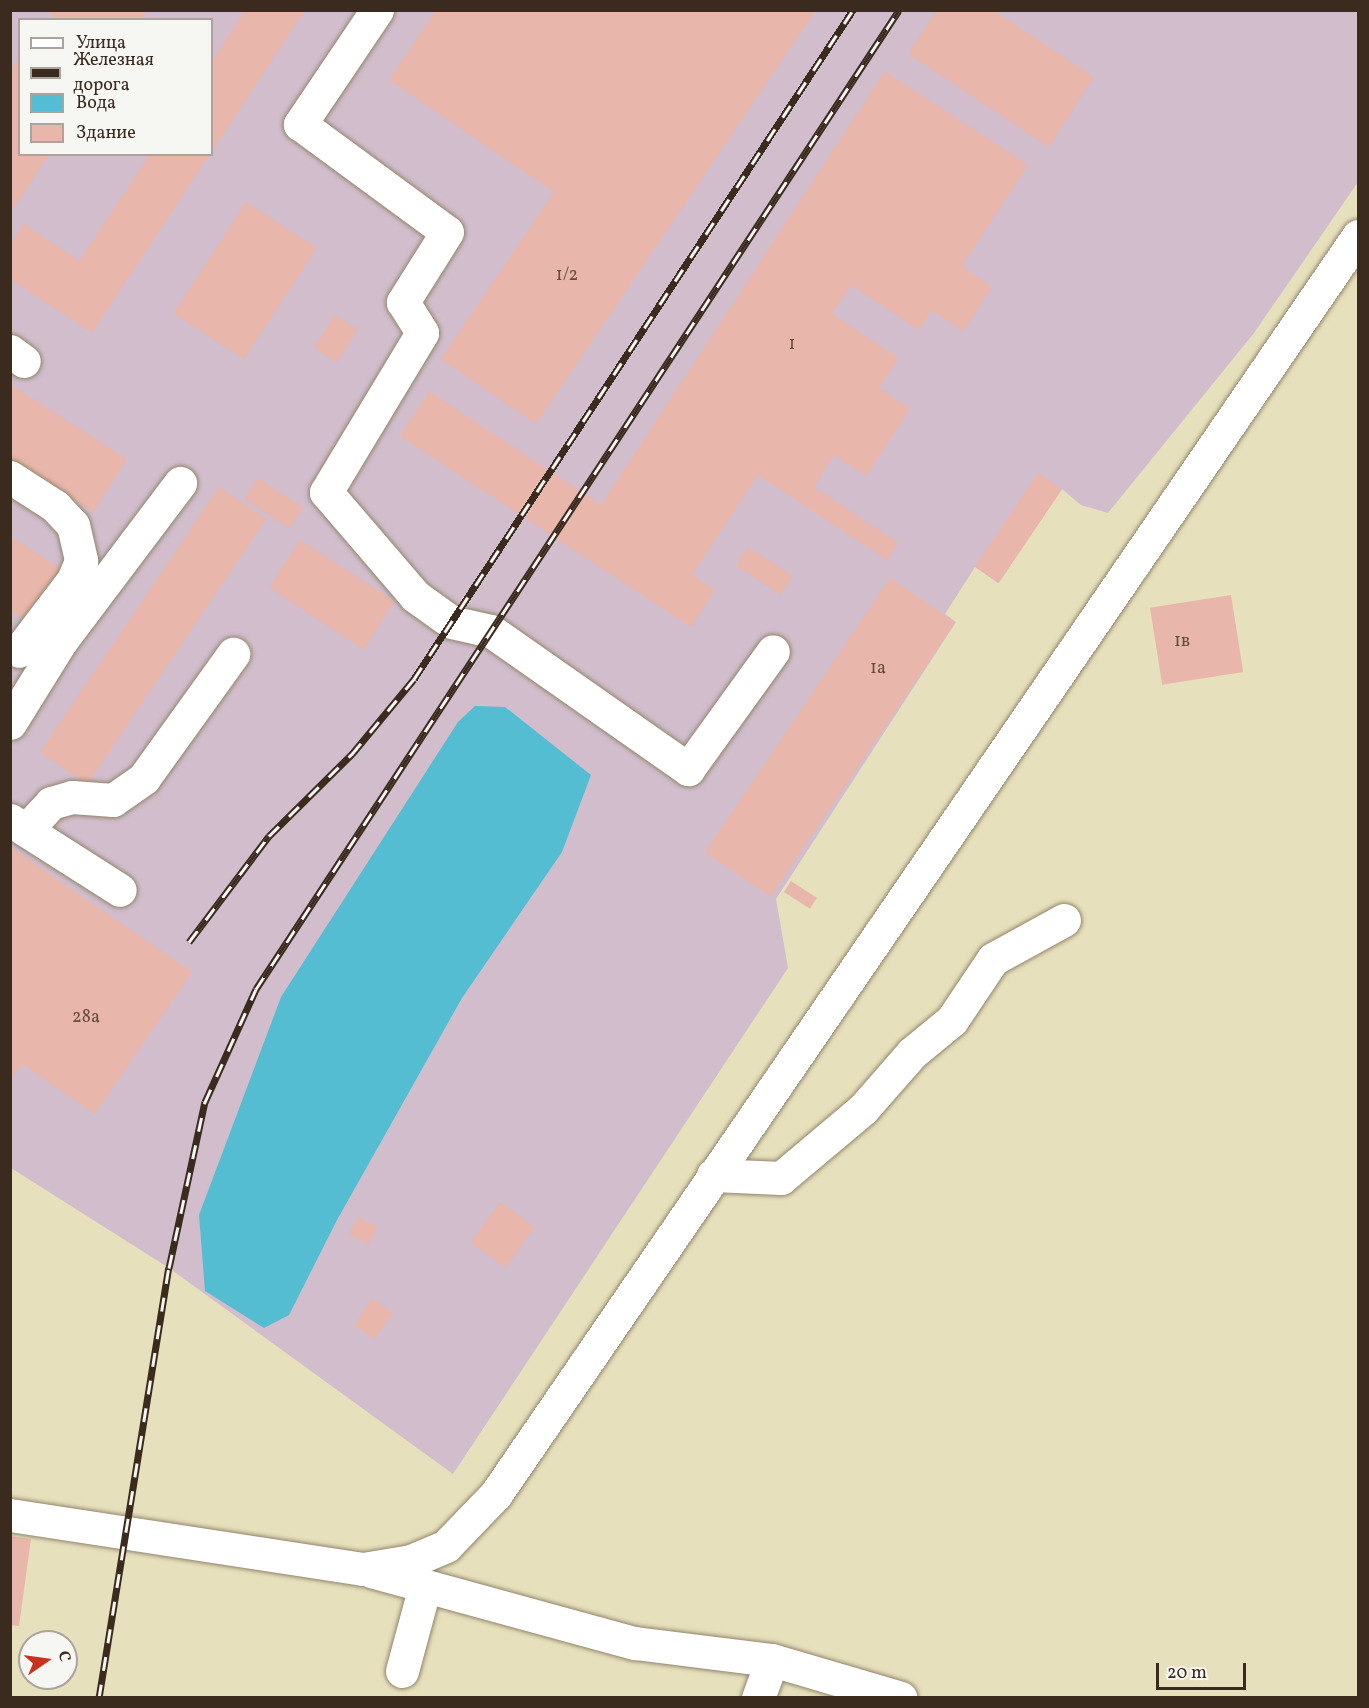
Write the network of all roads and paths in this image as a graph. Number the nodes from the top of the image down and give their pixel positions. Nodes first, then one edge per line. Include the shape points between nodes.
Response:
1 (377, 10) edge
2 (1359, 236) edge
3 (10, 477) edge
4 (180, 483) dead end
5 (773, 651) dead end
6 (25, 654) edge
7 (233, 654) dead end
8 (10, 723) edge
9 (18, 825) edge
10 (120, 890) dead end
11 (1064, 920) dead end
12 (713, 1175) junction
13 (10, 1515) edge
14 (363, 1569) junction
15 (425, 1586) junction
16 (772, 1660) junction
17 (402, 1671) dead end
18 (758, 1698) edge
19 (901, 1698) edge

1 - 5 lane via 300,124 447,232 403,302 422,333 326,492 415,596 451,622 491,631 688,769
2 - 12 lane
3 - 6 lane via 55,506 73,525 81,561
4 - 6 lane
6 - 8 lane
7 - 9 lane via 144,778 114,800 72,797 51,803
9 - 10 lane
11 - 12 lane via 993,959 952,1020 912,1053 863,1109 781,1178
12 - 14 lane via 496,1494 446,1546 411,1561
13 - 14 lane
14 - 15 lane
15 - 16 lane via 635,1643
15 - 17 lane
16 - 18 lane
16 - 19 lane

